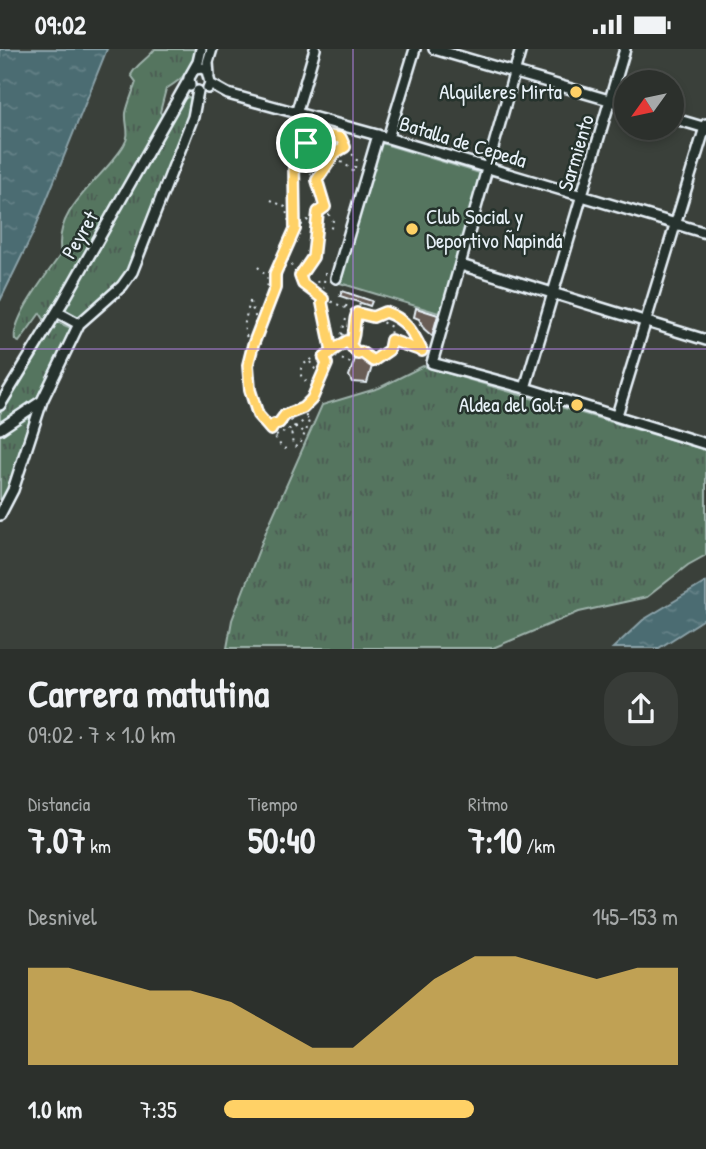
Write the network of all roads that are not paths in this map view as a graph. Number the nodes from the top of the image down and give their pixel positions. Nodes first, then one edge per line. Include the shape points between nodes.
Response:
1 (201, 49) edge
2 (212, 49) edge
3 (315, 49) edge
4 (415, 49) edge
5 (434, 49) edge
6 (521, 49) edge
7 (625, 49) edge
8 (194, 69) junction
9 (514, 71) junction
10 (188, 81) junction
11 (210, 81) junction
12 (198, 91) junction
13 (610, 100) junction
14 (614, 101) edge
15 (296, 114) junction
16 (684, 121) edge
17 (706, 127) edge
18 (383, 136) junction
19 (488, 168) junction
20 (582, 196) junction
21 (675, 224) junction
22 (706, 233) edge
23 (461, 265) junction
24 (336, 278) dead end
25 (553, 293) junction
26 (57, 312) junction
27 (645, 321) junction
28 (79, 324) junction
29 (706, 340) edge
30 (525, 388) junction
31 (42, 401) junction
32 (0, 405) edge
33 (617, 415) junction
34 (0, 429) edge
35 (706, 444) edge
36 (0, 515) edge

1 - 8 street
2 - 11 street
3 - 15 street
4 - 18 street
5 - 9 street
6 - 9 street
7 - 13 street, Sarmiento
8 - 10 street
8 - 11 street via 202,68
9 - 13 street
9 - 19 street
10 - 12 street
10 - 26 street, Peyret
11 - 12 street
11 - 15 street, Batalla de Cepeda via 228,94
12 - 28 street via 193,117 132,272
13 - 14 street
13 - 20 street, Sarmiento
15 - 18 street, Batalla de Cepeda via 309,121
16 - 17 street
17 - 21 street
18 - 19 street, Batalla de Cepeda
18 - 24 street
19 - 20 street, Batalla de Cepeda
19 - 23 street
20 - 21 street, Batalla de Cepeda
20 - 25 street, Sarmiento
21 - 22 street, Batalla de Cepeda
21 - 27 street
23 - 25 street
23 - 30 street via 432,363
25 - 27 street
25 - 30 street, Sarmiento
26 - 28 street
26 - 32 street, Peyret
27 - 29 street
27 - 33 street
28 - 31 street
30 - 33 street
31 - 34 street
31 - 36 street
33 - 35 street

